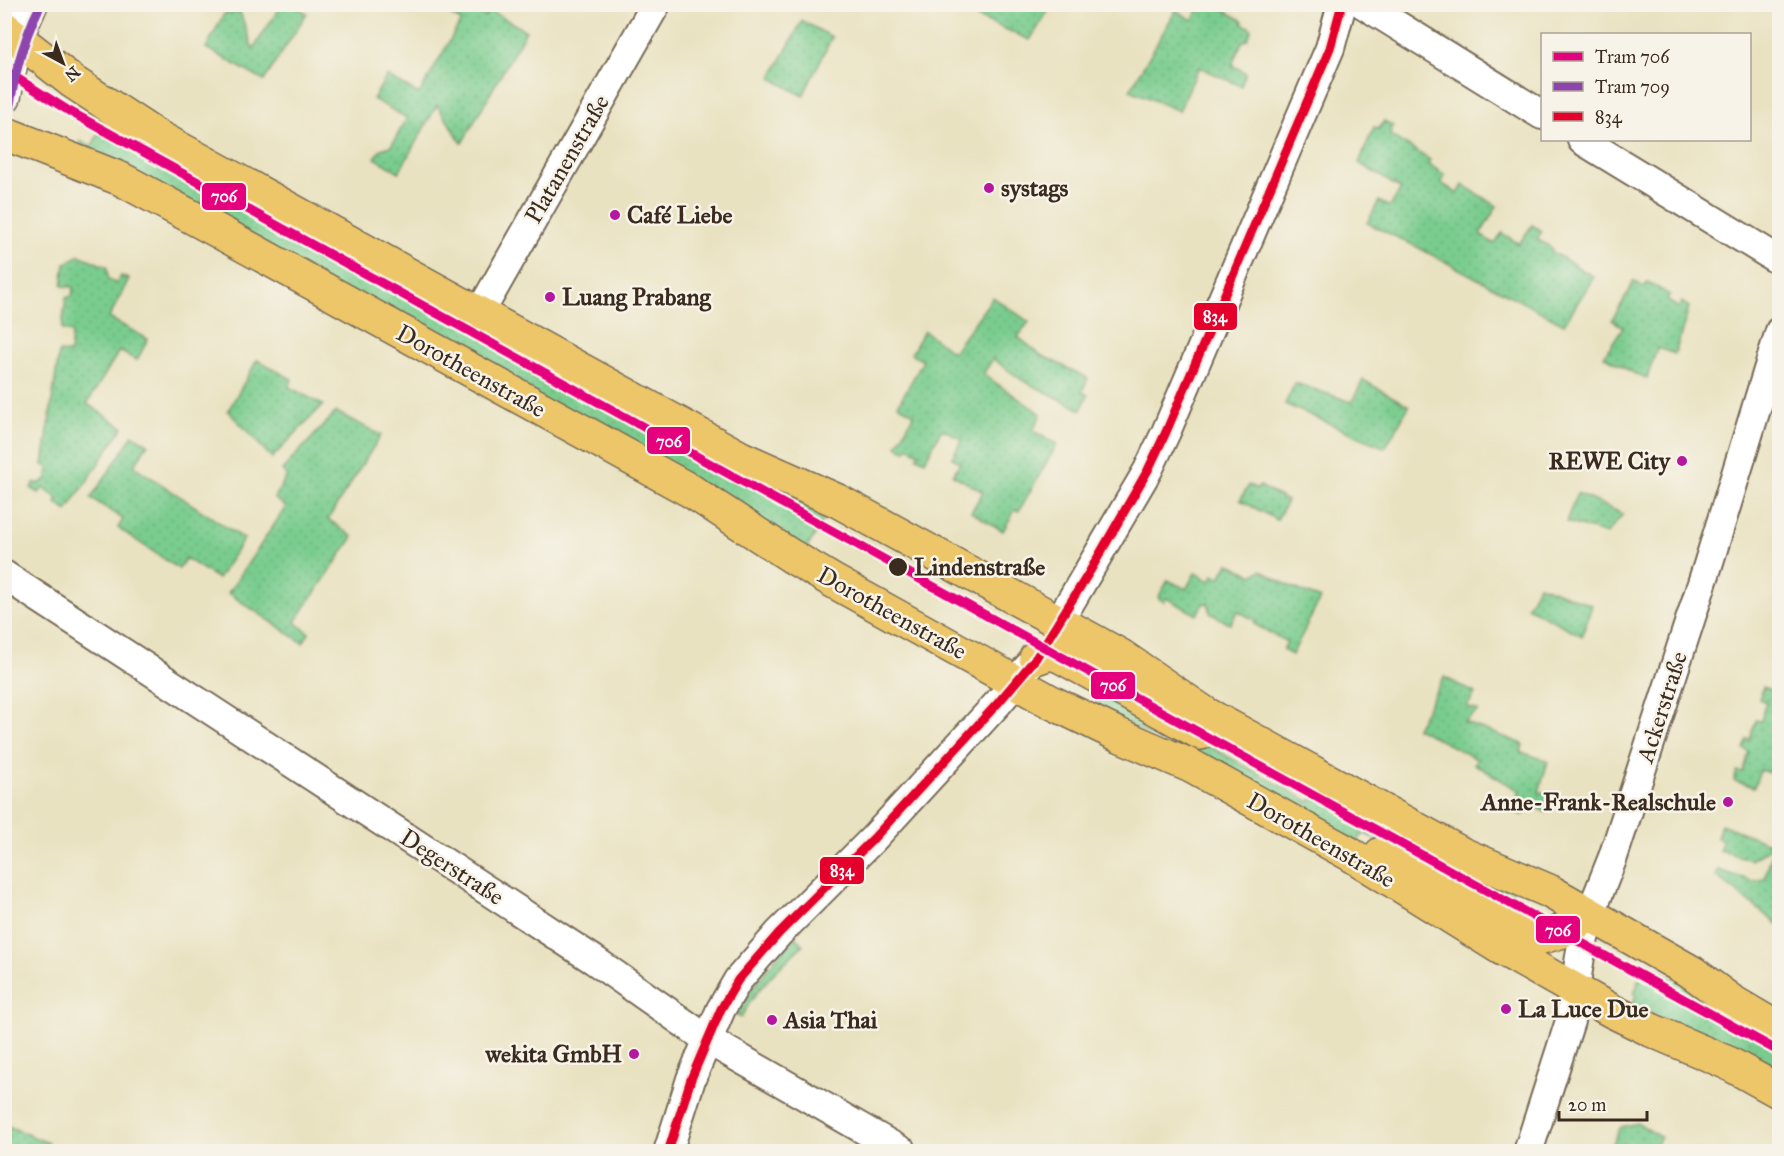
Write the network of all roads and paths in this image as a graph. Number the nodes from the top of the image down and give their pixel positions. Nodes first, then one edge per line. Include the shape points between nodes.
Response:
1 (31, 4) edge
2 (656, 4) edge
3 (1342, 4) edge
4 (1363, 4) edge
5 (10, 33) edge
6 (4, 97) edge
7 (1541, 114) edge
8 (4, 133) edge
9 (1584, 141) edge
10 (1779, 261) edge
11 (479, 314) junction
12 (1779, 331) edge
13 (4, 575) edge
14 (1058, 623) junction
15 (1026, 670) junction
16 (1298, 765) junction
17 (1350, 854) junction
18 (1590, 915) junction
19 (1575, 989) junction
20 (1779, 1030) edge
21 (708, 1040) junction
22 (1779, 1092) edge
23 (668, 1152) edge
24 (903, 1152) edge
25 (1528, 1152) edge

1 - 5 street
2 - 11 street, Platanenstraße
3 - 14 street via 1330,48 1166,432 1148,470
4 - 7 street
5 - 6 street
5 - 11 main road via 133,123
8 - 15 main road, Dorotheenstraße via 121,179 691,492 833,581
9 - 10 street
11 - 14 main road via 741,458 838,501
12 - 18 street, Ackerstraße via 1708,565
13 - 21 street, Degerstraße via 594,960
14 - 16 main road via 1121,656 1206,714
15 - 16 main road via 1050,653 1060,656 1267,769
15 - 17 main road, Dorotheenstraße via 1053,703 1191,766
15 - 21 street via 738,980
16 - 18 main road via 1462,854 1549,891
17 - 18 main road via 1390,854 1542,937
17 - 19 main road, Dorotheenstraße
18 - 19 street, Ackerstraße
18 - 20 main road via 1693,973
19 - 22 main road, Dorotheenstraße
19 - 25 street, Ackerstraße via 1570,1021
21 - 23 street via 691,1078
21 - 24 street, Degerstraße

